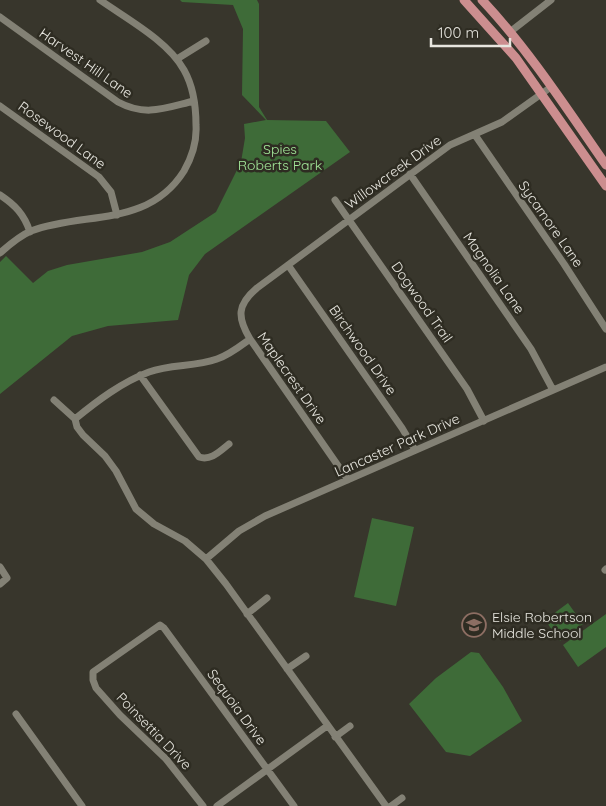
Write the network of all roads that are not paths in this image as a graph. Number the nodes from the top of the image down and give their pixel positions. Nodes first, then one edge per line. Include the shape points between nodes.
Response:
1 (100, 0) edge
2 (464, 0) edge
3 (482, 0) edge
4 (551, 0) edge
5 (0, 16) edge
6 (510, 32) junction
7 (501, 40) junction
8 (206, 41) dead end
9 (177, 59) junction
10 (551, 87) junction
11 (541, 94) junction
12 (194, 101) junction
13 (0, 106) edge
14 (475, 135) junction
15 (606, 165) edge
16 (410, 174) junction
17 (606, 186) edge
18 (0, 195) edge
19 (335, 200) dead end
20 (117, 214) junction
21 (349, 219) junction
22 (30, 232) junction
23 (0, 253) edge
24 (288, 265) junction
25 (257, 288) joint
26 (606, 329) edge
27 (250, 339) junction
28 (606, 367) edge
29 (140, 376) junction
30 (553, 390) junction
31 (54, 400) dead end
32 (75, 419) junction
33 (484, 420) junction
34 (229, 444) dead end
35 (415, 450) junction
36 (348, 480) junction
37 (206, 559) junction
38 (0, 567) edge
39 (0, 584) edge
40 (267, 598) dead end
41 (247, 614) junction
42 (160, 625) joint
43 (306, 656) dead end
44 (287, 669) junction
45 (16, 714) dead end
46 (327, 726) junction
47 (350, 726) dead end
48 (335, 737) junction
49 (267, 769) junction
50 (402, 798) dead end
51 (82, 806) edge
52 (203, 806) edge
53 (217, 806) edge
54 (294, 806) edge
55 (386, 806) edge
56 (392, 806) edge

1 - 9 street via 153,37
2 - 7 main road
3 - 6 main road
4 - 6 street
5 - 12 street, Harvest Hill Lane via 130,108 151,110
6 - 7 main road
6 - 10 main road
7 - 11 main road
8 - 9 street
9 - 12 street
10 - 11 street, Willowcreek Drive
10 - 15 main road
11 - 14 street, Willowcreek Drive via 502,122
11 - 17 main road
12 - 20 street via 196,137 189,163 180,178 154,202
13 - 20 street, Rosewood Lane via 99,177 111,192
14 - 16 street, Willowcreek Drive via 450,145
14 - 26 street, Sycamore Lane
16 - 21 street, Willowcreek Drive
16 - 30 street, Magnolia Lane via 531,349
18 - 22 street via 19,210
19 - 21 street, Dogwood Trail
20 - 22 street
21 - 24 street, Willowcreek Drive
21 - 33 street, Dogwood Trail via 467,389
22 - 23 street
24 - 25 street, Willowcreek Drive
24 - 35 street, Birchwood Drive
25 - 27 street, Maplecrest Drive via 248,296 241,311 240,320
27 - 29 street via 218,359
27 - 36 street, Maplecrest Drive
28 - 30 street, Lancaster Park Drive
29 - 32 street via 105,396
29 - 34 street via 199,457 212,457
30 - 33 street, Lancaster Park Drive
31 - 32 street
32 - 37 street via 83,435 116,471 136,509
33 - 35 street, Lancaster Park Drive
35 - 36 street, Lancaster Park Drive
36 - 37 street, Lancaster Park Drive via 239,530
37 - 41 street
38 - 39 street via 7,578
40 - 41 street
41 - 44 street
42 - 49 street, Sequoia Drive
42 - 52 street, Poinsettia Drive via 93,672 93,680 96,688 120,715 166,759
43 - 44 street
44 - 46 street
45 - 51 street
46 - 48 street
46 - 49 street
47 - 48 street
48 - 55 street
49 - 53 street
49 - 54 street, Sequoia Drive
50 - 56 street

